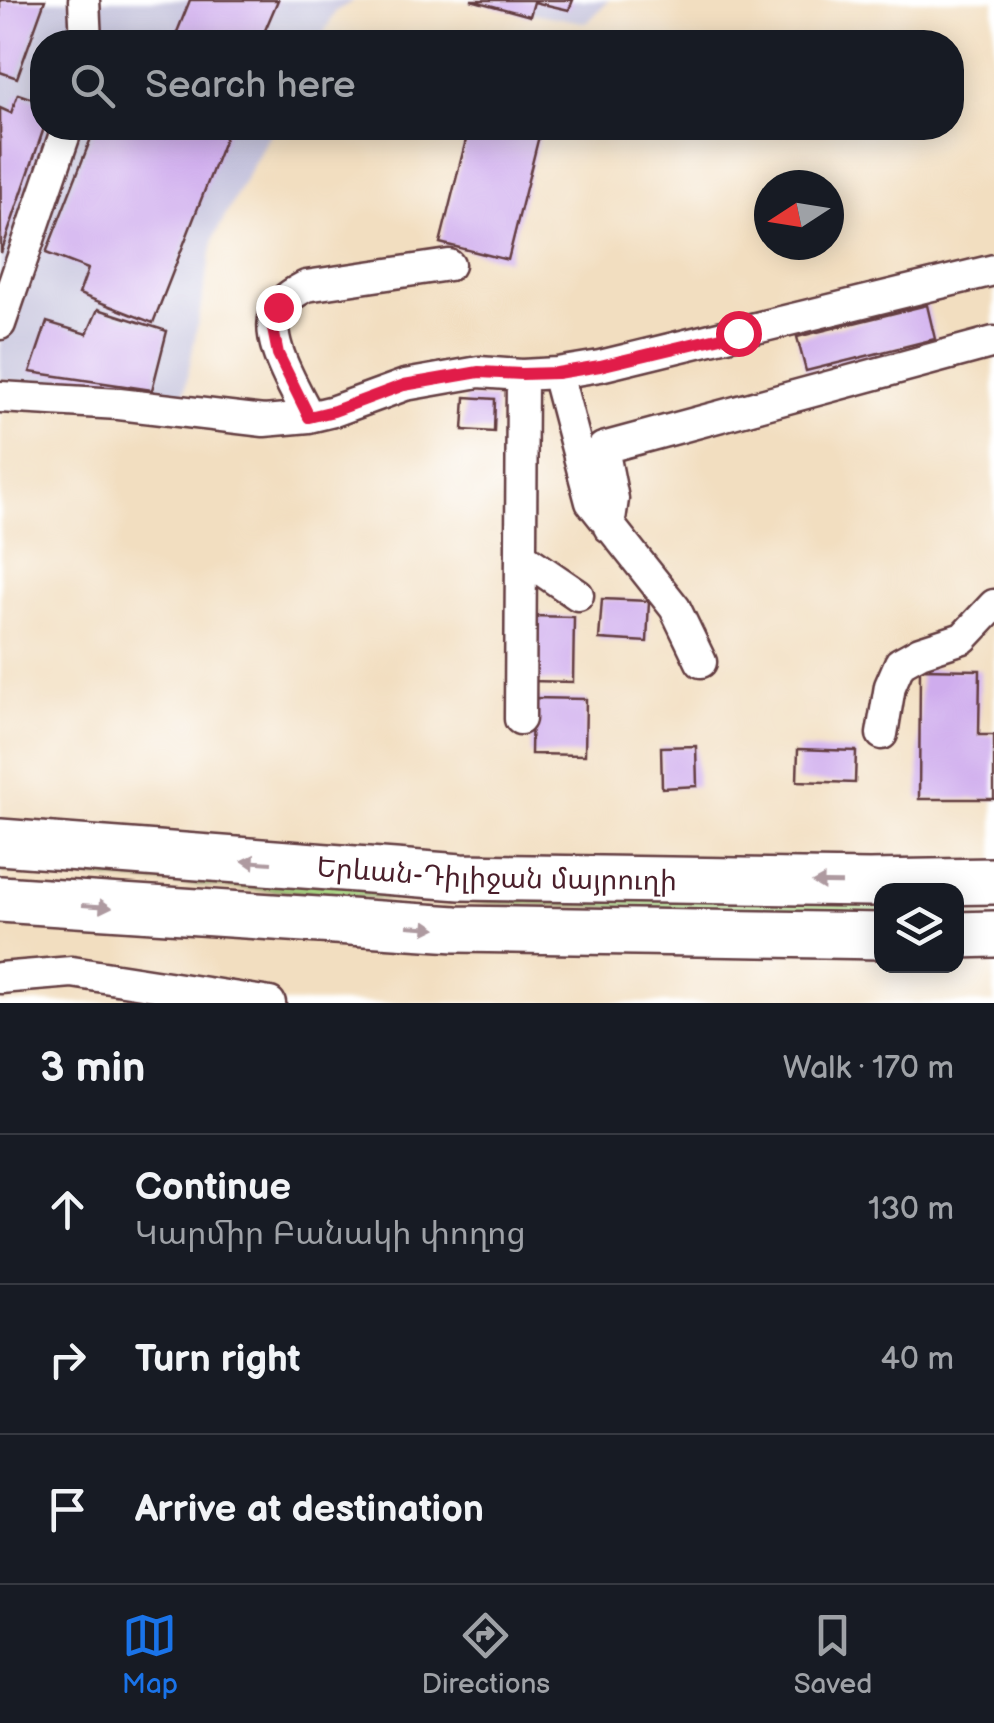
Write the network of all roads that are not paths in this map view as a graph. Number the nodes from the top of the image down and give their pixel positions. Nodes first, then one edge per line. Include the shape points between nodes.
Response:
1 (84, 0) edge
2 (85, 30) edge
3 (63, 140) edge
4 (450, 265) dead end
5 (994, 270) edge
6 (0, 324) edge
7 (994, 342) edge
8 (557, 373) junction
9 (522, 374) junction
10 (0, 397) edge
11 (309, 417) junction
12 (609, 526) junction
13 (521, 556) junction
14 (578, 595) dead end
15 (994, 605) edge
16 (701, 662) dead end
17 (520, 719) dead end
18 (882, 734) dead end
19 (0, 842) edge
20 (994, 880) edge
21 (0, 899) edge
22 (994, 934) edge
23 (964, 935) edge
24 (874, 936) edge
25 (0, 978) edge
26 (270, 1003) edge

1 - 2 street
3 - 6 street
4 - 11 street via 306,286 278,307 272,324 278,354
5 - 8 street
7 - 12 street via 603,448 613,499
8 - 9 street
8 - 12 street via 592,502
9 - 11 street via 479,372 404,385
9 - 13 street
10 - 11 street via 264,421
12 - 16 street via 675,608
13 - 14 street
13 - 17 street
15 - 18 street via 963,638 900,663
20 -> 19 highway, Երևան-Դիլիջան մայրուղի via 461,877
21 -> 24 highway, Երևան-Դիլիջան մայրուղի via 456,929
22 - 23 highway
25 - 26 street via 72,972

